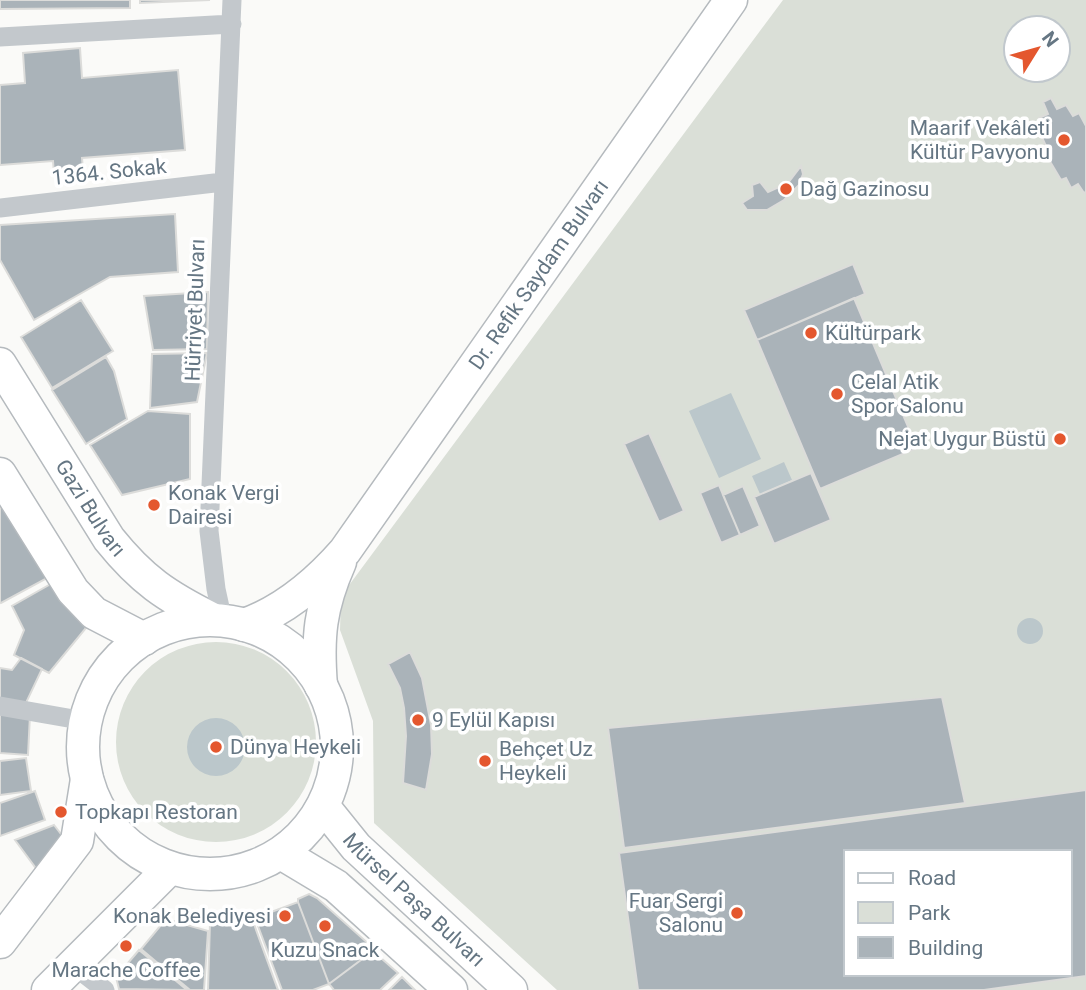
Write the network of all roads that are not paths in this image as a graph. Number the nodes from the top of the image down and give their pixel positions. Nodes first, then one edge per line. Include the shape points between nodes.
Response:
1 (232, 0) edge
2 (720, 4) edge
3 (232, 24) junction
4 (0, 37) edge
5 (223, 182) junction
6 (0, 208) edge
7 (0, 364) edge
8 (0, 474) edge
9 (345, 551) junction
10 (227, 622) junction
11 (144, 639) junction
12 (321, 686) junction
13 (0, 706) edge
14 (85, 721) junction
15 (87, 779) junction
16 (323, 806) junction
17 (281, 853) junction
18 (170, 868) junction
19 (0, 942) edge
20 (74, 966) junction
21 (48, 990) edge
22 (105, 990) edge
23 (450, 990) edge
24 (511, 990) edge

1 - 3 street, Hürriyet Bulvarı
2 - 9 main road, Dr. Refik Saydam Bulvarı
3 - 4 street
3 - 5 street, Hürriyet Bulvarı
5 - 6 street, 1364. Sokak
5 - 10 street, Hürriyet Bulvarı via 209,531 216,589
7 - 10 main road, Gazi Bulvarı via 128,562 174,600
8 - 11 main road via 73,591 94,613
9 - 10 main road via 320,579 267,617
9 - 12 main road via 324,604
10 - 11 main road via 169,626
10 - 12 main road, Gazi Bulvarı via 267,634 288,648
11 - 14 main road via 117,660 97,688
12 - 16 main road via 336,734 335,771
13 - 14 street
14 - 15 main road
15 - 18 main road via 104,817 132,848
15 - 19 main road via 77,841
16 - 17 main road via 306,832
16 - 24 main road, Mürsel Paşa Bulvarı via 356,847
17 - 18 main road via 227,874
17 - 23 main road, Mürsel Paşa Bulvarı via 336,886
18 - 20 main road
20 - 21 main road
20 - 22 street

